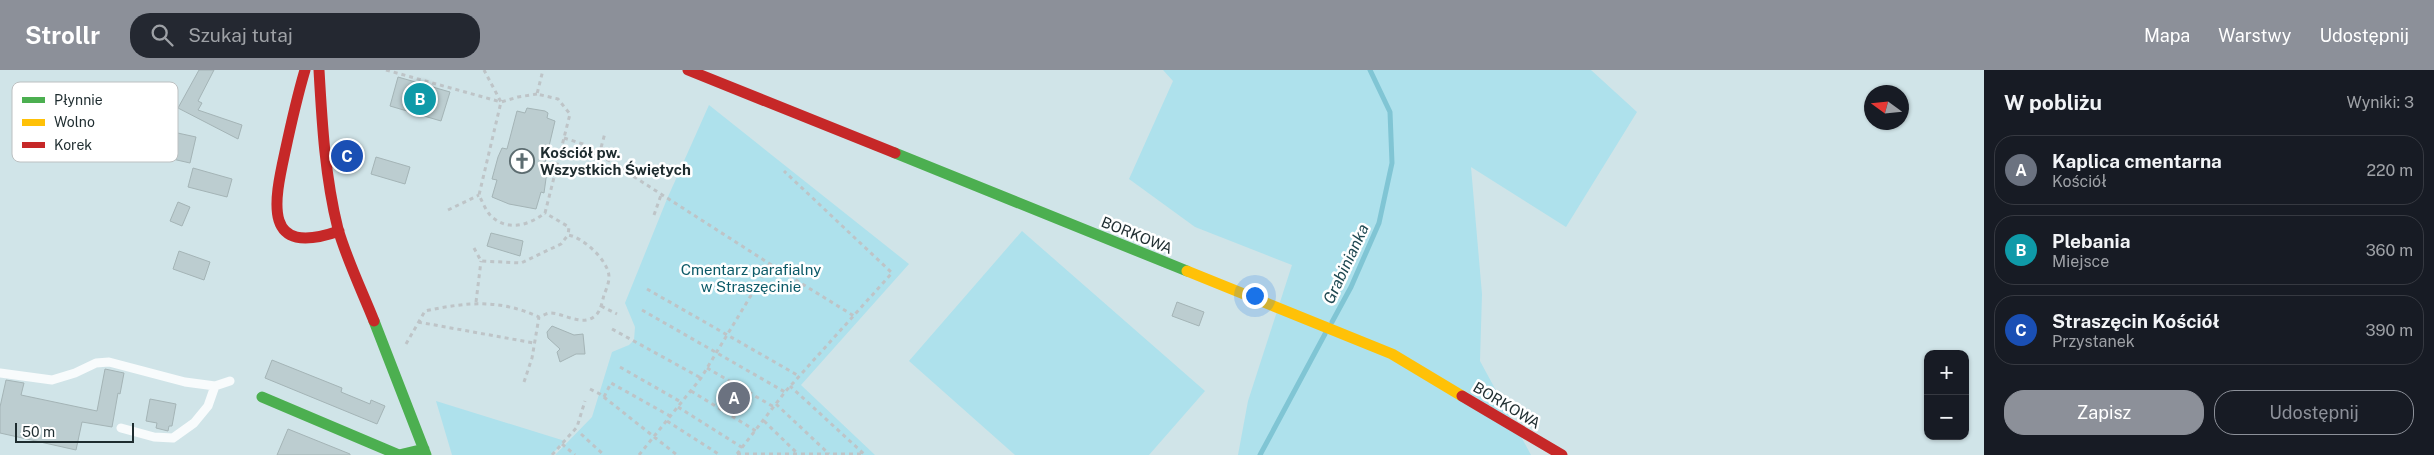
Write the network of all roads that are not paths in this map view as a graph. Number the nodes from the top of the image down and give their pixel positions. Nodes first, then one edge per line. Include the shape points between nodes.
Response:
1 (305, 70) edge
2 (320, 70) edge
3 (688, 70) edge
4 (339, 231) junction
5 (0, 373) edge
6 (230, 381) dead end
7 (215, 386) junction
8 (262, 397) dead end
9 (121, 428) dead end
10 (425, 452) edge
11 (1562, 455) edge

1 - 4 street via 297,94 276,199 276,218 296,238 314,238
2 - 4 street via 324,157
3 - 11 street, BORKOWA via 1392,354
4 - 10 street
5 - 7 lane via 52,380 96,363 109,362 185,382
6 - 7 lane
7 - 9 lane via 208,406 194,423 174,438 154,438
8 - 10 street via 399,455

